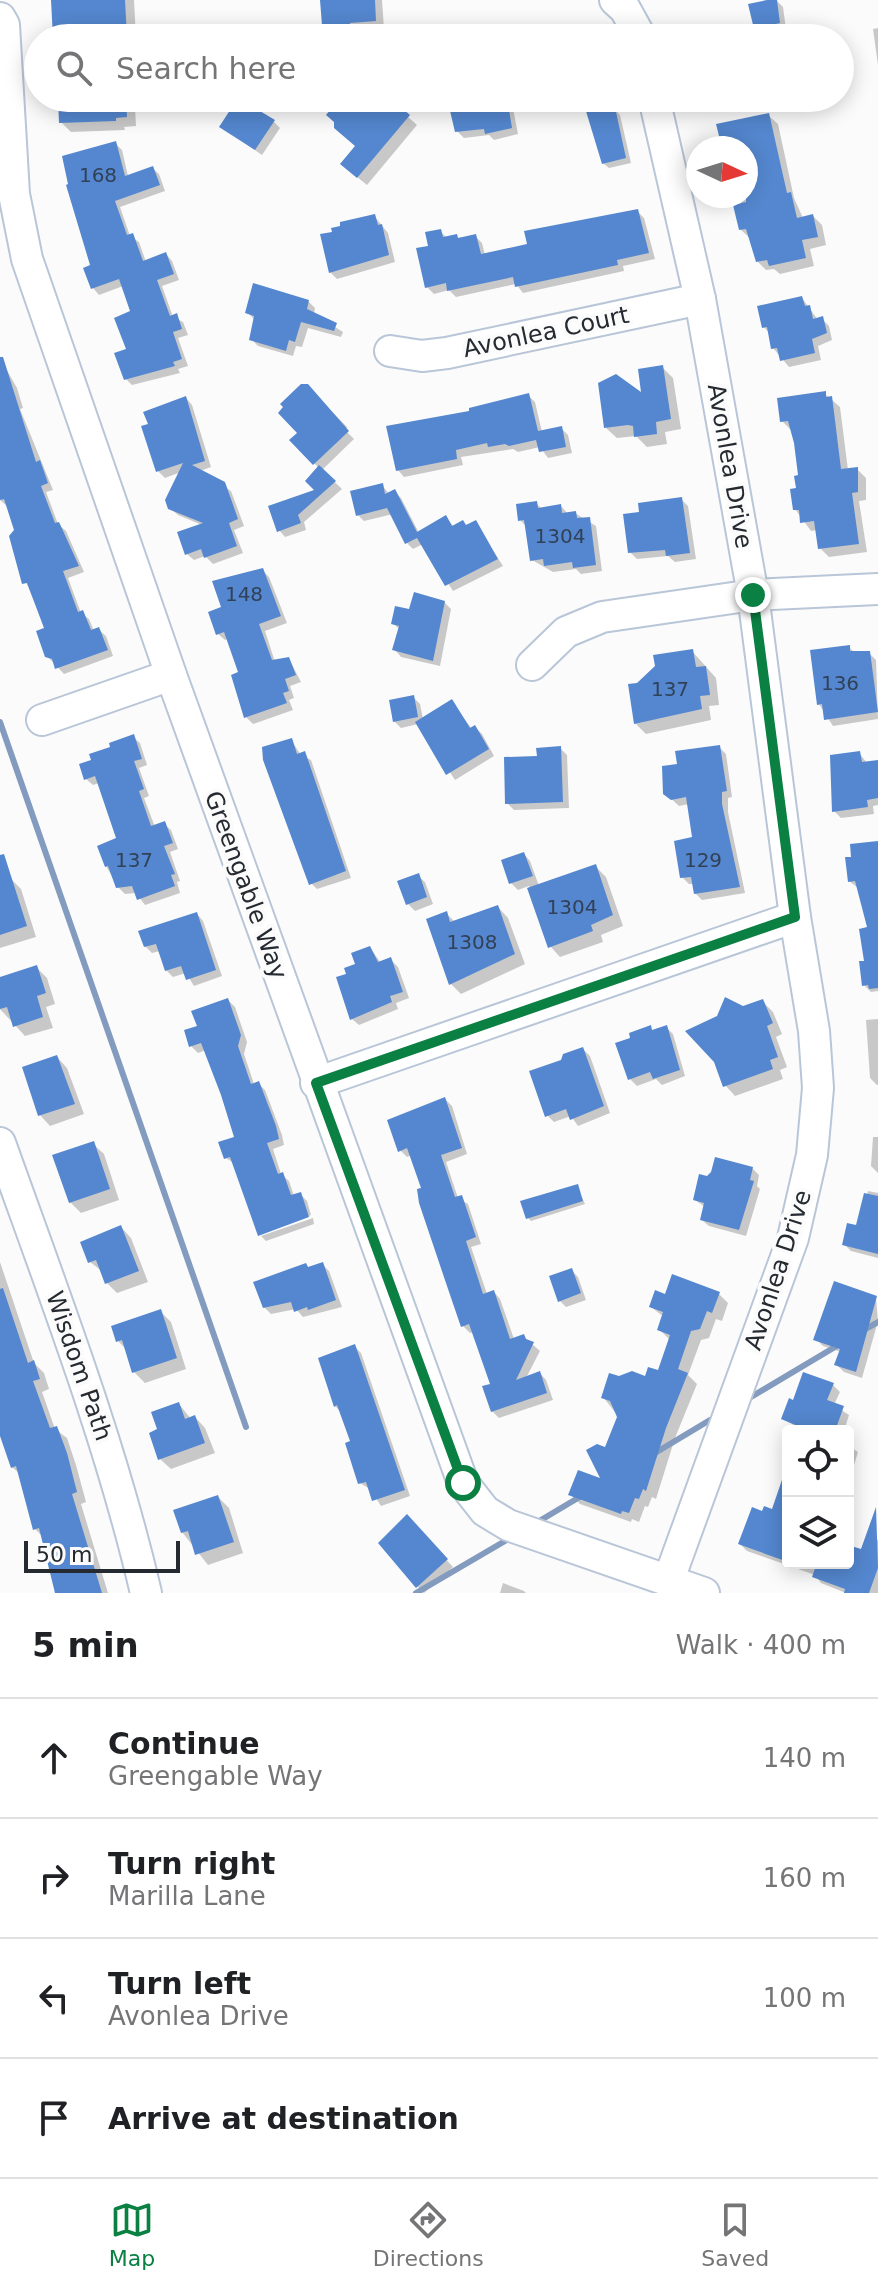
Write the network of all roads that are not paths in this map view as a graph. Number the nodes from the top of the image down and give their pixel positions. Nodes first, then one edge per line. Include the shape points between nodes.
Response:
1 (615, 0) edge
2 (0, 18) edge
3 (633, 24) edge
4 (657, 112) edge
5 (700, 299) junction
6 (390, 351) dead end
7 (878, 589) edge
8 (753, 595) junction
9 (532, 665) dead end
10 (171, 675) junction
11 (42, 720) dead end
12 (795, 917) junction
13 (316, 1083) junction
14 (0, 1143) edge
15 (669, 1579) junction
16 (146, 1593) edge
17 (704, 1593) edge

1 - 3 street
2 - 10 street, Greengable Way via 14,194 27,259
4 - 5 street, Avonlea Drive
5 - 6 street, Avonlea Court via 447,353
5 - 8 street, Avonlea Drive
7 - 8 street
8 - 9 street via 602,617 566,632
8 - 12 street, Avonlea Drive
10 - 11 street
10 - 13 street, Greengable Way
12 - 13 street
12 - 15 street, Avonlea Drive via 818,1088 807,1186 793,1238
13 - 15 street, Greengable Way via 473,1499 508,1525
14 - 16 street, Wisdom Path via 99,1421
15 - 17 street, Greengable Way

